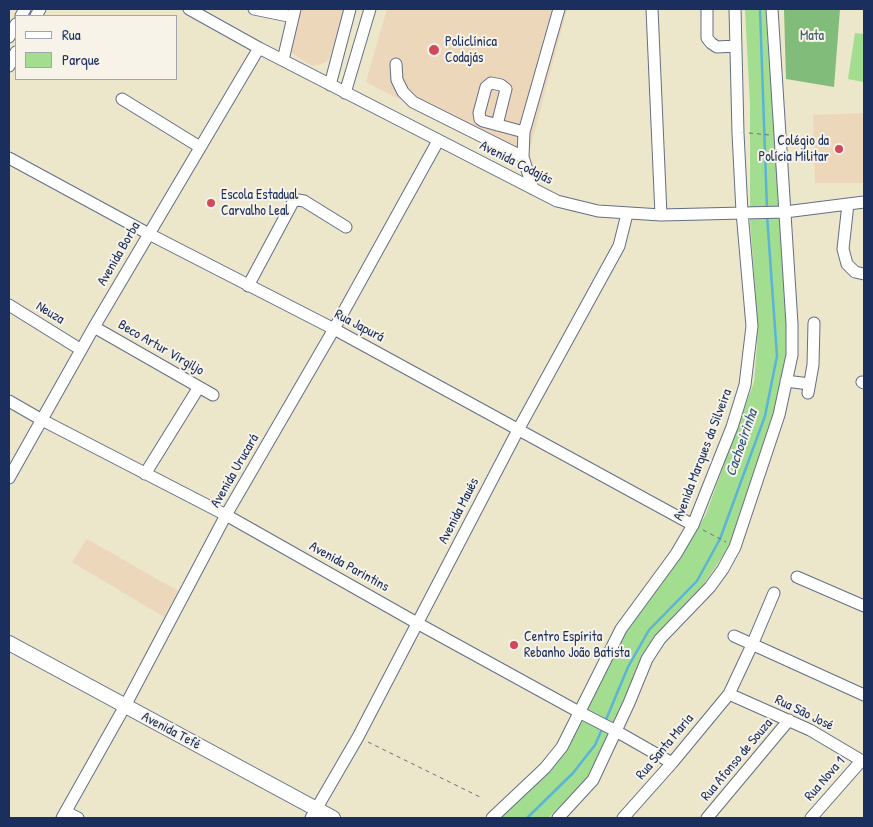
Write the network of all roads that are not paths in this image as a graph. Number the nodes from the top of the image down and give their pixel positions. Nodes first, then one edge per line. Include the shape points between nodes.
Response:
1 (189, 9) edge
2 (254, 9) edge
3 (350, 9) edge
4 (370, 9) edge
5 (559, 9) edge
6 (652, 9) edge
7 (707, 9) edge
8 (735, 9) edge
9 (772, 9) edge
10 (294, 13) edge
11 (15, 26) edge
12 (9, 37) edge
13 (256, 46) junction
14 (736, 46) junction
15 (15, 54) edge
16 (283, 60) junction
17 (396, 64) dead end
18 (9, 66) edge
19 (330, 84) junction
20 (345, 92) junction
21 (122, 99) dead end
22 (497, 125) dead end
23 (524, 132) junction
24 (438, 141) junction
25 (194, 144) junction
26 (524, 156) junction
27 (9, 158) edge
28 (533, 189) junction
29 (864, 202) edge
30 (848, 204) junction
31 (781, 211) junction
32 (747, 212) junction
33 (627, 214) junction
34 (661, 216) junction
35 (346, 227) dead end
36 (146, 232) junction
37 (864, 274) edge
38 (248, 286) junction
39 (9, 305) edge
40 (814, 323) dead end
41 (94, 327) junction
42 (334, 329) junction
43 (75, 346) junction
44 (786, 381) junction
45 (199, 387) junction
46 (213, 395) dead end
47 (9, 401) edge
48 (38, 418) junction
49 (518, 430) junction
50 (9, 464) edge
51 (146, 474) junction
52 (9, 478) edge
53 (226, 515) junction
54 (698, 527) junction
55 (797, 577) dead end
56 (774, 593) dead end
57 (864, 606) edge
58 (417, 623) junction
59 (734, 636) dead end
60 (9, 643) edge
61 (752, 645) junction
62 (729, 694) junction
63 (864, 695) edge
64 (125, 706) junction
65 (582, 713) junction
66 (789, 720) junction
67 (614, 729) junction
68 (863, 761) edge
69 (672, 764) junction
70 (314, 813) edge
71 (64, 815) edge
72 (78, 818) edge
73 (333, 818) edge
74 (492, 818) edge
75 (558, 818) edge
76 (623, 818) edge
77 (707, 818) edge
78 (811, 818) edge

1 - 13 street, Avenida Codajás
2 - 10 street
3 - 19 street
4 - 20 street
5 - 23 street
6 - 34 street
7 - 14 street via 707,38 717,47
8 - 14 street, Avenida Marques da Silveira
9 - 31 street
10 - 16 street
11 - 12 street
13 - 16 street, Avenida Codajás
13 - 25 street, Avenida Borba
13 - 36 street, Avenida Borba
14 - 32 street, Avenida Marques da Silveira via 738,133
15 - 18 street
16 - 19 street, Avenida Codajás
17 - 26 street via 397,80 413,102
19 - 20 street, Avenida Codajás
20 - 24 street, Avenida Codajás
21 - 25 street
22 - 23 street
23 - 26 street
24 - 28 street, Avenida Codajás
24 - 42 street, Avenida Urucará
25 - 36 street, Avenida Borba
26 - 28 street
27 - 36 street, Rua Japurá
28 - 33 street, Avenida Codajás via 557,200 598,211
29 - 30 street, Avenida Codajás
30 - 31 street, Avenida Codajás
30 - 37 street via 843,249 847,264 855,272
31 - 32 street, Avenida Codajás
31 - 44 street via 792,324 792,355
32 - 34 street, Avenida Codajás
32 - 54 street, Avenida Marques da Silveira via 752,326 745,385
33 - 34 street, Avenida Codajás
33 - 49 street, Avenida Maués via 619,246
35 - 38 street via 304,201 293,202
36 - 38 street, Rua Japurá
36 - 41 street, Avenida Borba
36 - 43 street, Avenida Borba
38 - 42 street, Rua Japurá
39 - 43 street, Neuza
40 - 44 street via 813,365 808,388
41 - 45 street, Beco Artur Virgiljo
41 - 48 street, Avenida Borba
42 - 49 street, Rua Japurá
42 - 53 street, Avenida Urucará
43 - 48 street, Avenida Borba
44 - 67 street via 779,415 735,547 710,587 660,639
45 - 46 street, Beco Artur Virgiljo
45 - 51 street
47 - 48 street, Avenida Parintins
48 - 50 street, Avenida Borba
48 - 51 street, Avenida Parintins
48 - 52 street, Avenida Borba
49 - 54 street, Rua Japurá
49 - 58 street, Avenida Maués
51 - 53 street, Avenida Parintins
53 - 58 street, Avenida Parintins
53 - 64 street, Avenida Urucará
54 - 65 street, Avenida Marques da Silveira via 621,630
55 - 57 street
56 - 61 street, Rua Santa Maria
58 - 65 street, Avenida Parintins
58 - 70 street, Avenida Maués
59 - 61 street
60 - 64 main road, Avenida Tefé
61 - 62 street, Rua Santa Maria
61 - 63 street
62 - 66 street, Rua São José
62 - 69 street, Rua Santa Maria
64 - 70 main road, Avenida Tefé
64 - 71 street, Avenida Urucará
65 - 67 street, Avenida Parintins
65 - 74 street, Avenida Marques da Silveira via 545,768
66 - 68 street, Rua São José
66 - 77 street, Rua Afonso de Souza
67 - 69 street, Avenida Parintins
67 - 75 street via 593,780
68 - 78 street, Rua Nova 1
69 - 76 street, Rua Santa Maria
70 - 73 main road, Avenida Tefé
71 - 72 street

